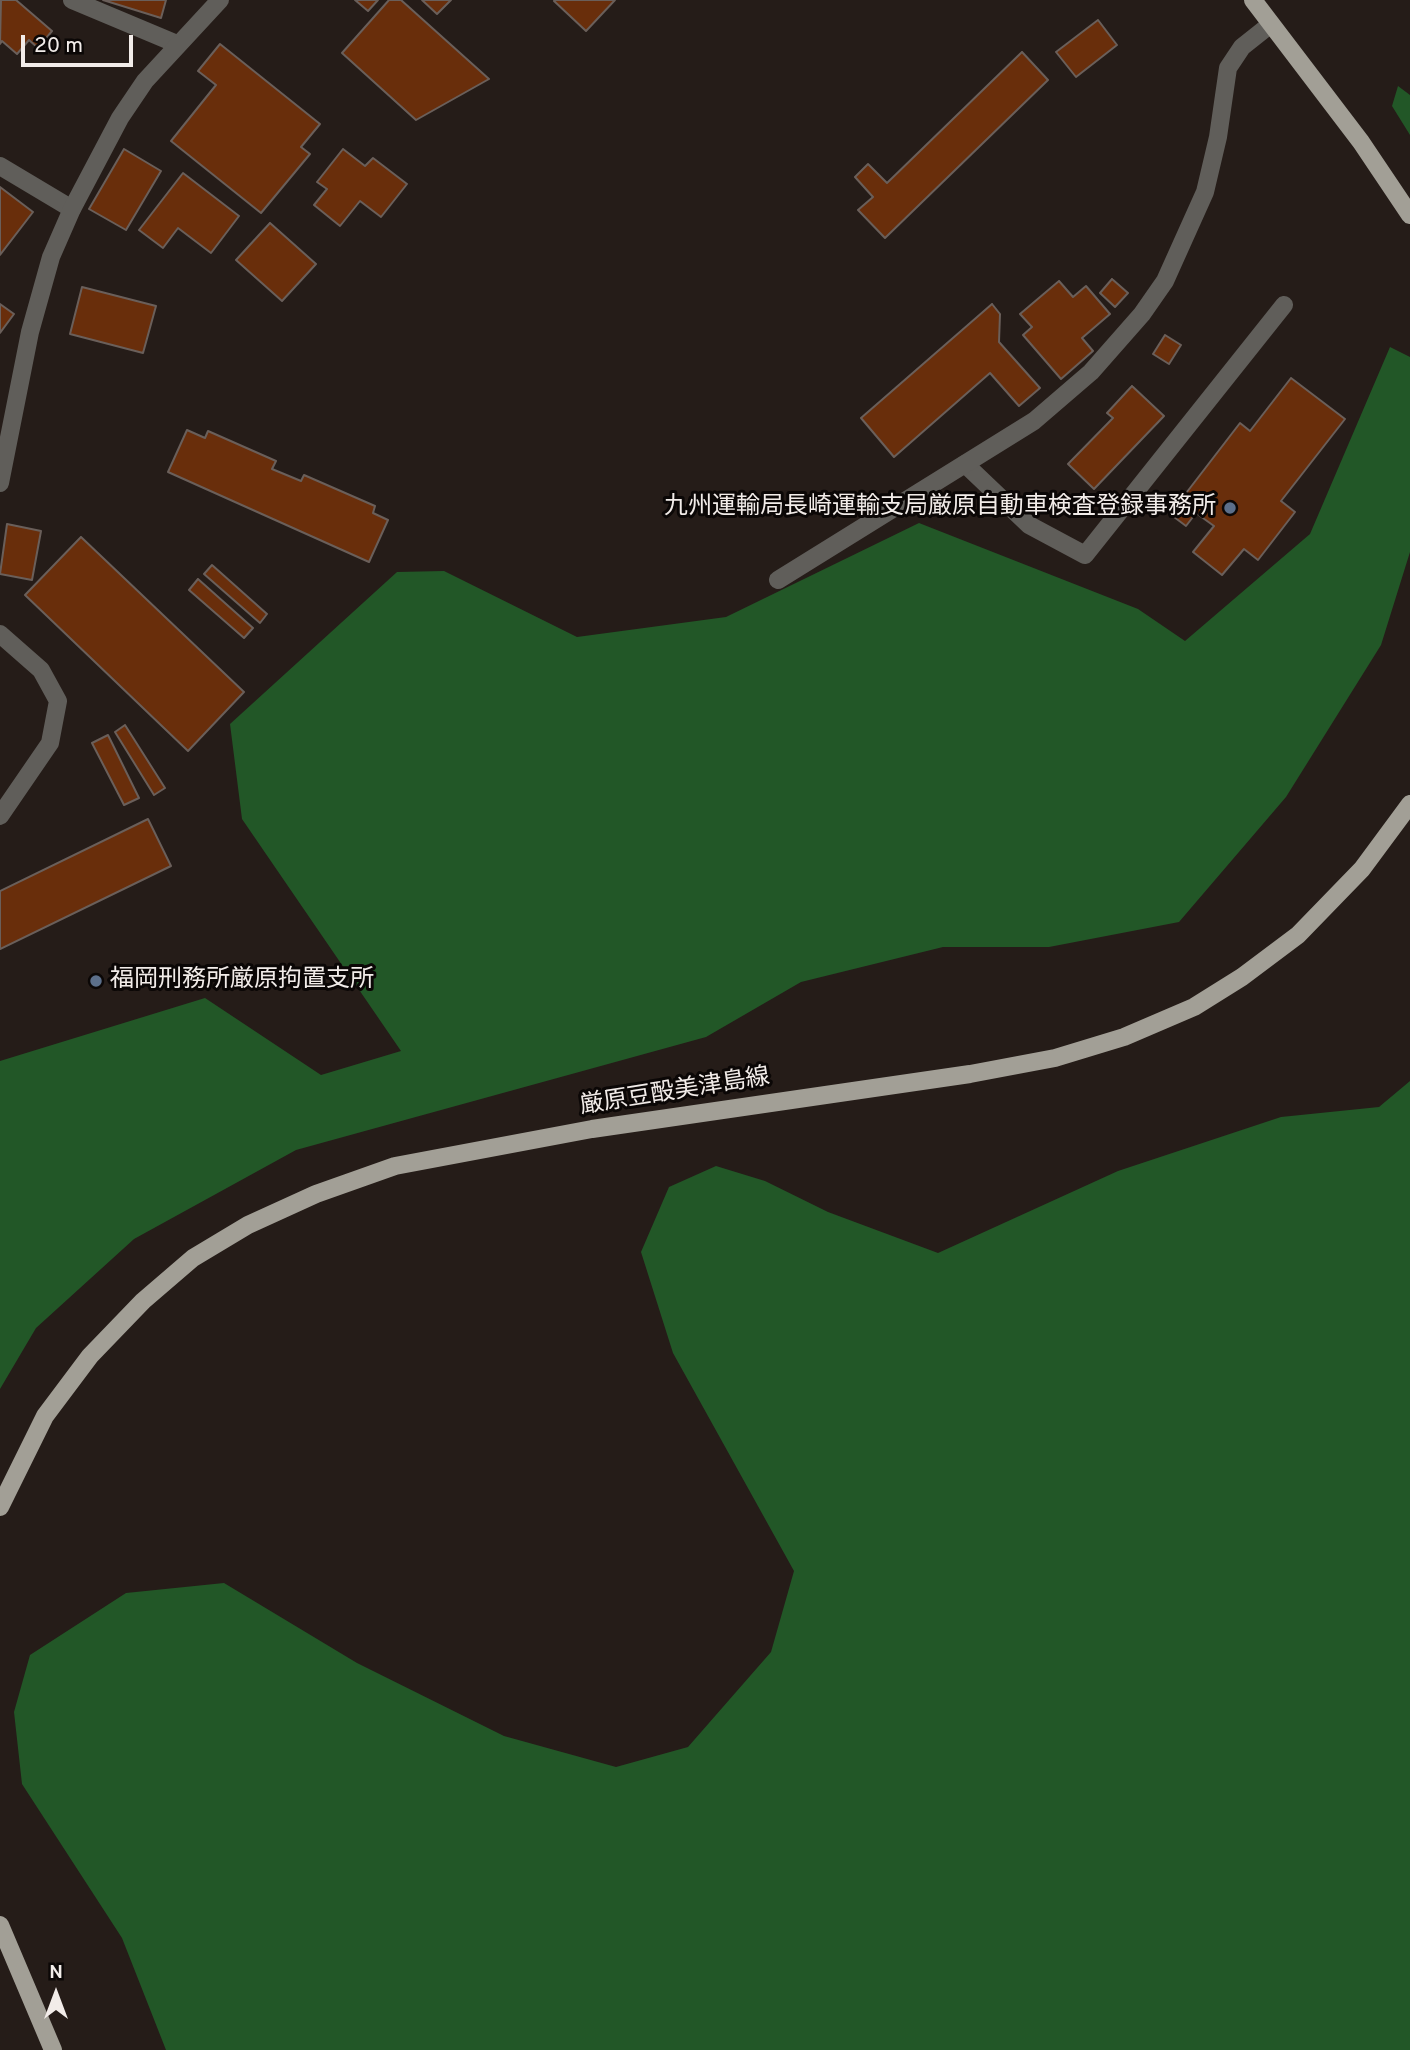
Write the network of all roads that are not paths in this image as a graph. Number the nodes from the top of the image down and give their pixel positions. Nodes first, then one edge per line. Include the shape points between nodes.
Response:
1 (72, 0) edge
2 (220, 0) edge
3 (1253, 0) edge
4 (1271, 24) junction
5 (177, 44) junction
6 (0, 166) edge
7 (72, 208) junction
8 (1410, 215) edge
9 (1284, 305) dead end
10 (965, 464) junction
11 (0, 483) edge
12 (778, 580) dead end
13 (0, 634) edge
14 (1410, 804) edge
15 (0, 816) edge
16 (0, 1507) edge
17 (0, 1925) edge
18 (53, 2050) edge

1 - 5 street
2 - 5 street
3 - 4 main road
4 - 8 main road via 1362,142
4 - 10 street via 1242,47 1228,68 1205,192 1165,281 1091,372 1034,421
5 - 7 street via 120,118
6 - 7 street
7 - 11 street via 51,257 30,332
9 - 10 street via 1085,555 1028,525
10 - 12 street
13 - 15 street via 41,670 58,701 50,743
14 - 16 main road, 厳原豆酘美津島線 via 1362,869 1298,935 1194,1007 1124,1037 1055,1058 970,1074 592,1129 395,1166 248,1225 193,1258 90,1356 45,1416
17 - 18 main road

